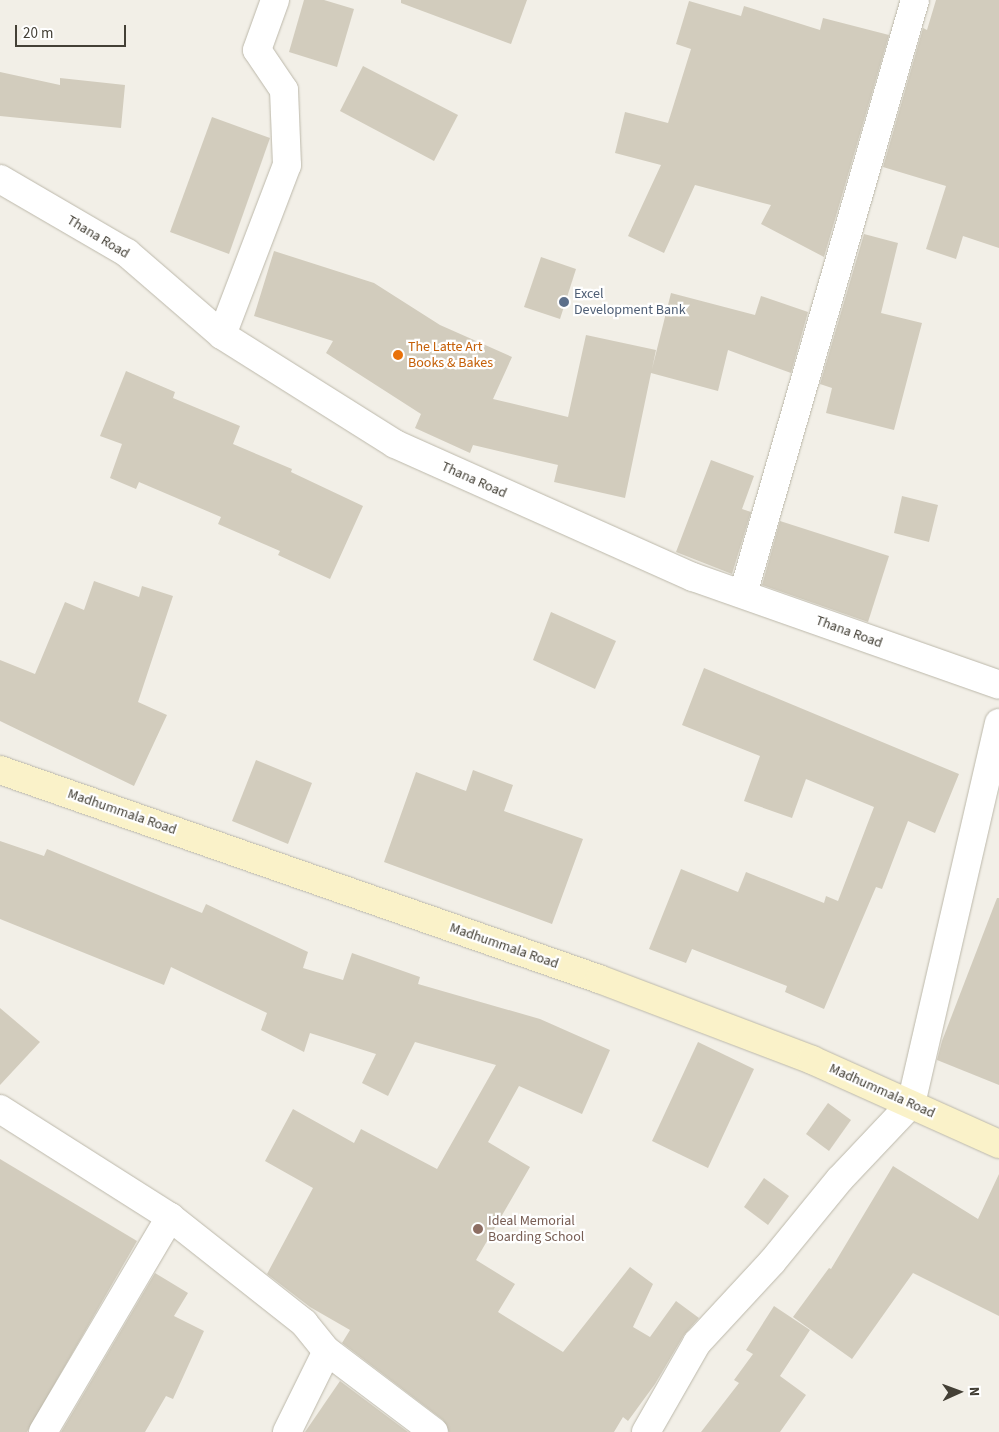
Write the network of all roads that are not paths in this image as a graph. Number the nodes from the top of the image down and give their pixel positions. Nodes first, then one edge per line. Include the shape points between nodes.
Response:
1 (275, 0) edge
2 (915, 0) edge
3 (0, 179) edge
4 (222, 335) junction
5 (743, 594) junction
6 (999, 685) edge
7 (999, 723) edge
8 (0, 770) edge
9 (911, 1104) junction
10 (0, 1109) edge
11 (999, 1144) edge
12 (170, 1217) junction
13 (326, 1351) junction
14 (43, 1432) edge
15 (287, 1432) edge
16 (434, 1432) edge
17 (646, 1432) edge

1 - 4 street via 257,50 284,90 287,165
2 - 5 street
3 - 4 street, Thana Road via 127,253
4 - 5 street, Thana Road via 395,444 693,577
5 - 6 street, Thana Road
7 - 9 street
8 - 9 street, Madhummala Road via 599,979 812,1060
9 - 11 street, Madhummala Road
9 - 17 street via 840,1179 772,1262 697,1343
10 - 12 street
12 - 13 street via 304,1323
12 - 14 street
13 - 15 street
13 - 16 street

